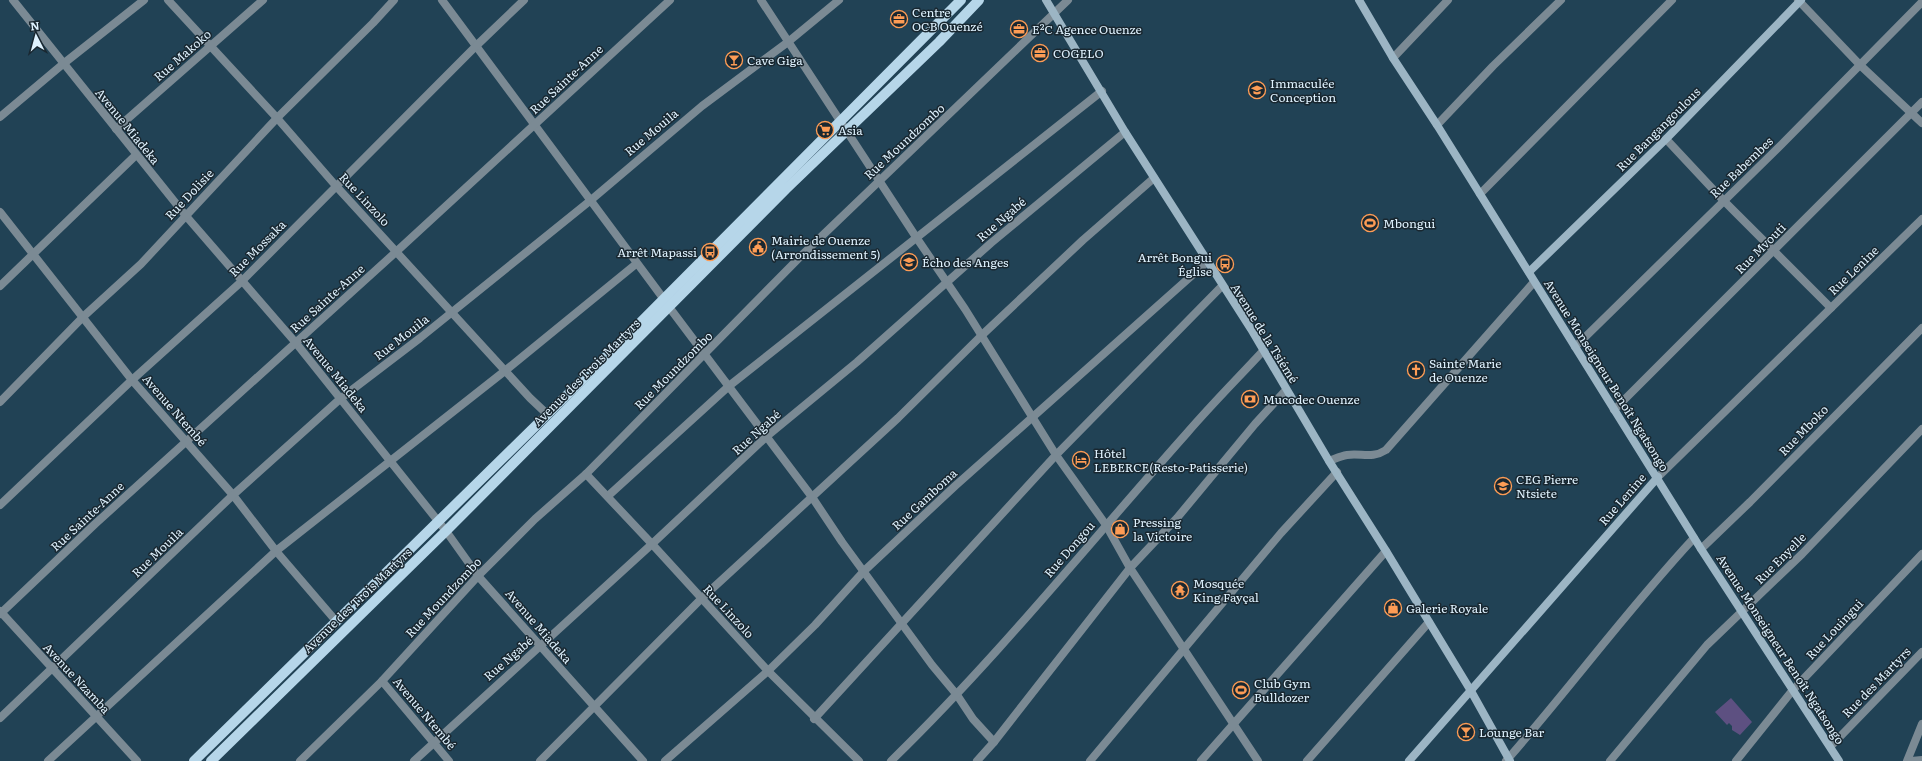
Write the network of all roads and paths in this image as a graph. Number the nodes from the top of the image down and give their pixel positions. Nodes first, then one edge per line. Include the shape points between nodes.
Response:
1 (13, 0) edge
2 (144, 0) edge
3 (168, 0) edge
4 (263, 0) edge
5 (394, 0) edge
6 (442, 0) edge
7 (524, 0) edge
8 (670, 0) edge
9 (761, 0) edge
10 (839, 0) edge
11 (961, 0) edge
12 (980, 0) edge
13 (1046, 0) edge
14 (1068, 0) edge
15 (1359, 0) edge
16 (1448, 0) edge
17 (1561, 0) edge
18 (1672, 0) edge
19 (1800, 1) edge
20 (1922, 2) edge
21 (1055, 14) junction
22 (788, 42) junction
23 (211, 46) junction
24 (476, 46) junction
25 (1393, 58) junction
26 (63, 64) junction
27 (1860, 64) junction
28 (1102, 91) junction
29 (1922, 102) edge
30 (1911, 112) junction
31 (0, 117) edge
32 (277, 118) junction
33 (840, 121) junction
34 (1922, 123) edge
35 (1437, 124) junction
36 (534, 125) junction
37 (116, 129) junction
38 (847, 130) junction
39 (1125, 132) junction
40 (1666, 139) junction
41 (136, 155) junction
42 (1154, 178) junction
43 (879, 180) junction
44 (336, 186) junction
45 (1480, 194) junction
46 (591, 200) junction
47 (1723, 200) junction
48 (0, 212) edge
49 (186, 216) junction
50 (1922, 219) edge
51 (916, 237) junction
52 (1775, 250) junction
53 (397, 251) junction
54 (717, 251) junction
55 (33, 255) junction
56 (1207, 262) junction
57 (636, 264) junction
58 (1529, 272) junction
59 (241, 282) junction
60 (1534, 282) junction
61 (947, 283) junction
62 (0, 286) edge
63 (1222, 286) junction
64 (662, 298) junction
65 (669, 307) junction
66 (1831, 308) junction
67 (452, 312) junction
68 (84, 316) junction
69 (1922, 328) edge
70 (981, 336) junction
71 (296, 343) junction
72 (1576, 347) junction
73 (1263, 351) junction
74 (705, 355) junction
75 (506, 370) junction
76 (132, 380) junction
77 (729, 386) junction
78 (1286, 390) junction
79 (340, 399) junction
80 (0, 402) edge
81 (1614, 410) junction
82 (547, 414) junction
83 (1032, 417) junction
84 (1922, 429) edge
85 (766, 437) junction
86 (186, 441) junction
87 (1056, 455) junction
88 (1329, 461) junction
89 (389, 462) junction
90 (1337, 472) junction
91 (586, 474) junction
92 (1658, 477) junction
93 (233, 495) junction
94 (608, 496) junction
95 (812, 497) junction
96 (0, 505) edge
97 (437, 521) junction
98 (1106, 525) junction
99 (446, 531) junction
100 (1694, 538) junction
101 (652, 544) junction
102 (1701, 549) junction
103 (276, 551) junction
104 (1386, 551) junction
105 (1922, 554) edge
106 (1130, 568) junction
107 (864, 571) junction
108 (478, 576) junction
109 (701, 599) junction
110 (1, 612) edge
111 (1742, 613) junction
112 (336, 621) junction
113 (902, 622) junction
114 (1429, 622) junction
115 (541, 646) junction
116 (1184, 650) junction
117 (1922, 652) edge
118 (53, 670) junction
119 (768, 671) junction
120 (382, 681) junction
121 (1471, 691) junction
122 (1792, 691) junction
123 (957, 695) junction
124 (594, 707) junction
125 (97, 717) junction
126 (0, 718) edge
127 (814, 719) junction
128 (1234, 723) junction
129 (1922, 724) edge
130 (994, 742) junction
131 (434, 743) junction
132 (1831, 746) junction
133 (1508, 760) edge
134 (1922, 760) edge
135 (48, 761) edge
136 (137, 761) edge
137 (194, 761) edge
138 (210, 761) edge
139 (300, 761) edge
140 (414, 761) edge
141 (449, 761) edge
142 (540, 761) edge
143 (643, 761) edge
144 (665, 761) edge
145 (859, 761) edge
146 (891, 761) edge
147 (977, 761) edge
148 (1090, 761) edge
149 (1201, 761) edge
150 (1258, 761) edge
151 (1307, 761) edge
152 (1409, 761) edge
153 (1610, 761) edge
154 (1736, 761) edge
155 (1839, 761) edge
156 (1907, 761) edge
157 (1911, 761) edge

1 - 26 street, Avenue Miadeka
2 - 26 street
3 - 23 street, Rue Linzolo
4 - 23 street, Rue Makoko
5 - 32 street, Rue Dolisie
6 - 24 street
7 - 24 street, Rue Mossaka
8 - 36 street, Rue Sainte-Anne
9 - 22 street
10 - 22 street, Rue Mouila
11 - 33 main road, Avenue des Trois Martyrs
12 - 38 main road, Avenue des Trois Martyrs
13 - 21 street, Avenue de la Tsiémé
14 - 21 street, Rue Moundzombo
15 - 25 street, Avenue Monseigneur Benoît Ngatsongo
16 - 25 street
17 - 35 street
18 - 45 street
19 - 27 street
19 - 40 street, Rue Bangangoulous
20 - 27 street, Rue Babembes
21 - 28 street, Avenue de la Tsiémé
21 - 43 street, Rue Moundzombo
22 - 33 street
22 - 46 street, Rue Mouila via 696,110
23 - 32 street, Rue Linzolo
23 - 37 street, Rue Makoko
24 - 36 street
24 - 44 street, Rue Mossaka
25 - 35 street, Avenue Monseigneur Benoît Ngatsongo
26 - 31 street
26 - 37 street, Avenue Miadeka
27 - 30 street
27 - 47 street, Rue Babembes
28 - 39 street, Avenue de la Tsiémé
28 - 51 street
29 - 30 street, Rue Mvouti
30 - 34 street
30 - 52 street, Rue Mvouti
32 - 44 street, Rue Linzolo
32 - 49 street, Rue Dolisie
33 - 38 street
33 - 54 main road, Avenue des Trois Martyrs
35 - 45 street, Avenue Monseigneur Benoît Ngatsongo
36 - 46 street
36 - 53 street, Rue Sainte-Anne
37 - 41 street, Avenue Miadeka
38 - 43 street
38 - 54 main road, Avenue des Trois Martyrs
39 - 42 street, Avenue de la Tsiémé
39 - 61 street, Rue Ngabé via 991,243
40 - 47 street
40 - 58 street, Rue Bangangoulous
41 - 49 street, Avenue Miadeka
41 - 55 street
42 - 56 street, Avenue de la Tsiémé
42 - 70 street via 1083,240
43 - 51 street
43 - 74 street, Rue Moundzombo
44 - 53 street, Rue Linzolo
44 - 59 street, Rue Mossaka
45 - 58 street, Avenue Monseigneur Benoît Ngatsongo
46 - 57 street
46 - 67 street, Rue Mouila
47 - 52 street
47 - 72 street, Rue Babembes
48 - 55 street, Avenue Ntembé
49 - 59 street, Avenue Miadeka
49 - 68 street, Rue Dolisie via 141,264
50 - 66 street, Rue Lenine
51 - 61 street
51 - 77 street
52 - 66 street
52 - 81 street, Rue Mvouti
53 - 67 street, Rue Linzolo
53 - 71 street, Rue Sainte-Anne
54 - 64 main road, Avenue des Trois Martyrs
54 - 65 main road, Avenue des Trois Martyrs
55 - 62 street
55 - 68 street, Avenue Ntembé
56 - 63 street, Avenue de la Tsiémé
56 - 83 street, Rue Gamboma
57 - 64 street
57 - 75 street
58 - 60 street, Avenue Monseigneur Benoît Ngatsongo
59 - 71 street, Avenue Miadeka
59 - 76 street, Rue Mossaka
60 - 72 street, Avenue Monseigneur Benoît Ngatsongo
60 - 88 street via 1386,450 1371,457 1348,455
61 - 70 street
61 - 85 street, Rue Ngabé
63 - 73 street, Avenue de la Tsiémé
63 - 87 street
64 - 82 main road, Avenue des Trois Martyrs
65 - 74 street
65 - 99 main road, Avenue des Trois Martyrs
66 - 92 street, Rue Lenine
67 - 75 street, Rue Linzolo
67 - 79 street, Rue Mouila
68 - 76 street, Avenue Ntembé
68 - 80 street, Rue Dolisie
69 - 102 street, Rue Mboko
70 - 83 street
70 - 95 street via 898,418
71 - 79 street, Avenue Miadeka
71 - 86 street, Rue Sainte-Anne
72 - 81 street, Avenue Monseigneur Benoît Ngatsongo
73 - 78 street, Avenue de la Tsiémé
73 - 98 street, Rue Dongou via 1187,432
74 - 77 street
74 - 91 street, Rue Moundzombo
75 - 82 street, Rue Linzolo
75 - 89 street
76 - 86 street, Avenue Ntembé
76 - 96 street, Rue Mossaka
77 - 85 street
77 - 94 street
78 - 88 street, Avenue de la Tsiémé
78 - 106 street via 1177,518
79 - 89 street, Avenue Miadeka
79 - 93 street, Rue Mouila
81 - 92 street, Avenue Monseigneur Benoît Ngatsongo
82 - 97 main road, Avenue des Trois Martyrs
83 - 87 street
83 - 107 street, Rue Gamboma
84 - 111 street, Rue Enyelle
85 - 95 street
85 - 101 street, Rue Ngabé
86 - 93 street, Avenue Ntembé
86 - 110 street, Rue Sainte-Anne
87 - 98 street
87 - 113 street
88 - 90 street, Avenue de la Tsiémé
89 - 97 street, Avenue Miadeka
89 - 103 street
90 - 104 street, Avenue de la Tsiémé
90 - 116 street via 1281,533
91 - 94 street, Rue Linzolo
91 - 108 street, Rue Moundzombo via 535,519
92 - 100 street, Avenue Monseigneur Benoît Ngatsongo
92 - 121 street, Rue Lenine
93 - 103 street, Avenue Ntembé
93 - 118 street, Rue Mouila
94 - 101 street, Rue Linzolo
95 - 107 street
95 - 109 street
97 - 99 street, Avenue Miadeka
97 - 112 main road, Avenue des Trois Martyrs
98 - 106 street
98 - 123 street, Rue Dongou
99 - 108 street, Avenue Miadeka
99 - 138 main road, Avenue des Trois Martyrs
100 - 102 street, Avenue Monseigneur Benoît Ngatsongo
100 - 133 street via 1655,580
101 - 109 street, Rue Linzolo
101 - 115 street, Rue Ngabé
102 - 111 street, Avenue Monseigneur Benoît Ngatsongo
103 - 112 street, Avenue Ntembé
103 - 125 street
104 - 114 street, Avenue de la Tsiémé
104 - 128 street
105 - 122 street, Rue Louingui
106 - 116 street
106 - 130 street
107 - 113 street
107 - 119 street, Rue Gamboma via 815,625
108 - 115 street, Avenue Miadeka
108 - 120 street, Rue Moundzombo
109 - 119 street, Rue Linzolo
109 - 124 street
110 - 118 street, Avenue Nzamba
111 - 122 street, Avenue Monseigneur Benoît Ngatsongo
111 - 153 street, Rue Enyelle via 1707,645
112 - 137 main road, Avenue des Trois Martyrs
113 - 123 street
113 - 127 street
114 - 121 street, Avenue de la Tsiémé
114 - 151 street
115 - 124 street, Avenue Miadeka
115 - 131 street, Rue Ngabé
116 - 128 street
116 - 148 street
117 - 132 street, Rue des Martyrs
118 - 125 street, Avenue Nzamba
118 - 126 street, Rue Mouila
119 - 127 street, Rue Linzolo
119 - 144 street, Rue Gamboma
120 - 131 street, Avenue Ntembé
120 - 139 street, Rue Moundzombo
121 - 133 street, Avenue de la Tsiémé
121 - 152 street, Rue Lenine
122 - 132 street, Avenue Monseigneur Benoît Ngatsongo
122 - 154 street, Rue Louingui
123 - 130 street via 973,719
123 - 146 street, Rue Dongou
124 - 142 street
124 - 143 street, Avenue Miadeka
125 - 135 street
125 - 136 street, Avenue Nzamba
127 - 145 street, Rue Linzolo
128 - 149 street
128 - 150 street
129 - 156 street
130 - 147 street
131 - 140 street, Rue Ngabé
131 - 141 street, Avenue Ntembé
132 - 155 street, Avenue Monseigneur Benoît Ngatsongo
134 - 157 street

